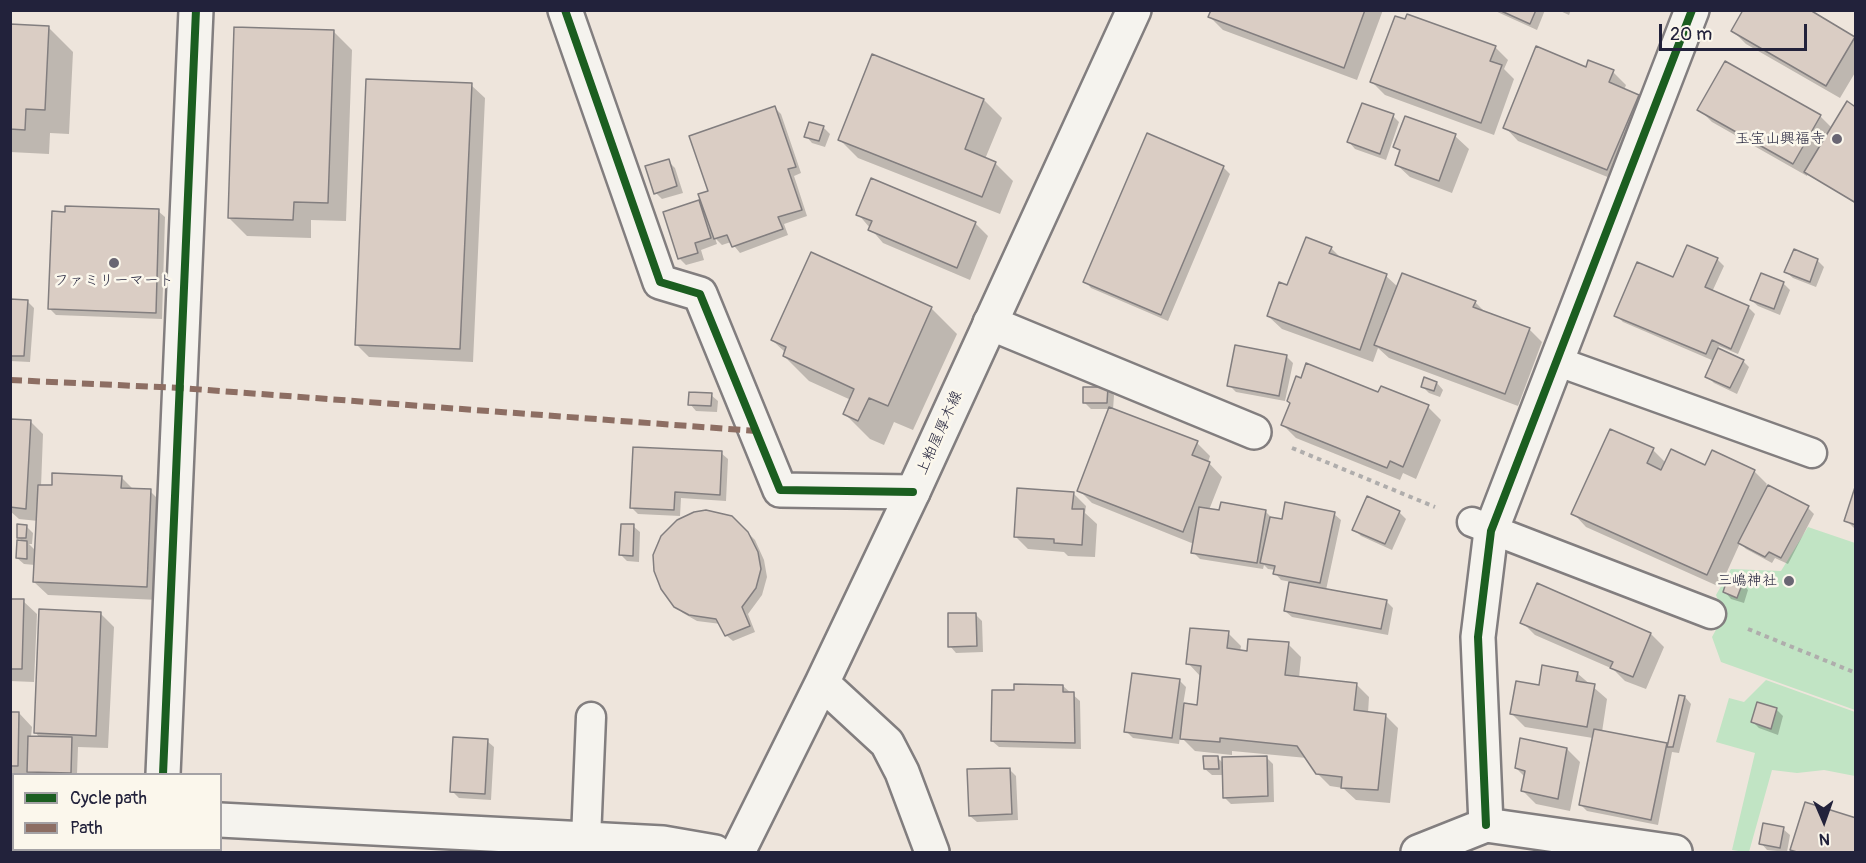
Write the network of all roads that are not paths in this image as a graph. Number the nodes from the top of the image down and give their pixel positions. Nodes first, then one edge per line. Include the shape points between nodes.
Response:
1 (196, 10) edge
2 (565, 10) edge
3 (1134, 10) edge
4 (1692, 10) edge
5 (990, 323) junction
6 (1557, 361) junction
7 (1254, 432) road end
8 (1812, 453) dead end
9 (913, 492) junction
10 (1481, 526) junction
11 (1712, 614) road end
12 (822, 683) junction
13 (591, 717) dead end
14 (164, 773) edge
15 (222, 820) edge
16 (1486, 825) junction
17 (586, 839) junction
18 (715, 852) edge
19 (738, 852) edge
20 (932, 852) edge
21 (1418, 852) edge
22 (1675, 852) edge

1 - 14 street
2 - 9 street via 660,282 700,294 780,490
3 - 5 street, 上粕屋厚木線
4 - 6 street
5 - 7 street
5 - 9 street, 上粕屋厚木線
6 - 8 lane
6 - 10 street
9 - 12 street, 上粕屋厚木線
10 - 11 lane
10 - 16 street via 1478,637
12 - 19 street, 上粕屋厚木線
12 - 20 street via 887,743
13 - 17 lane
15 - 17 street
16 - 21 street
16 - 22 street
17 - 18 street via 663,843

